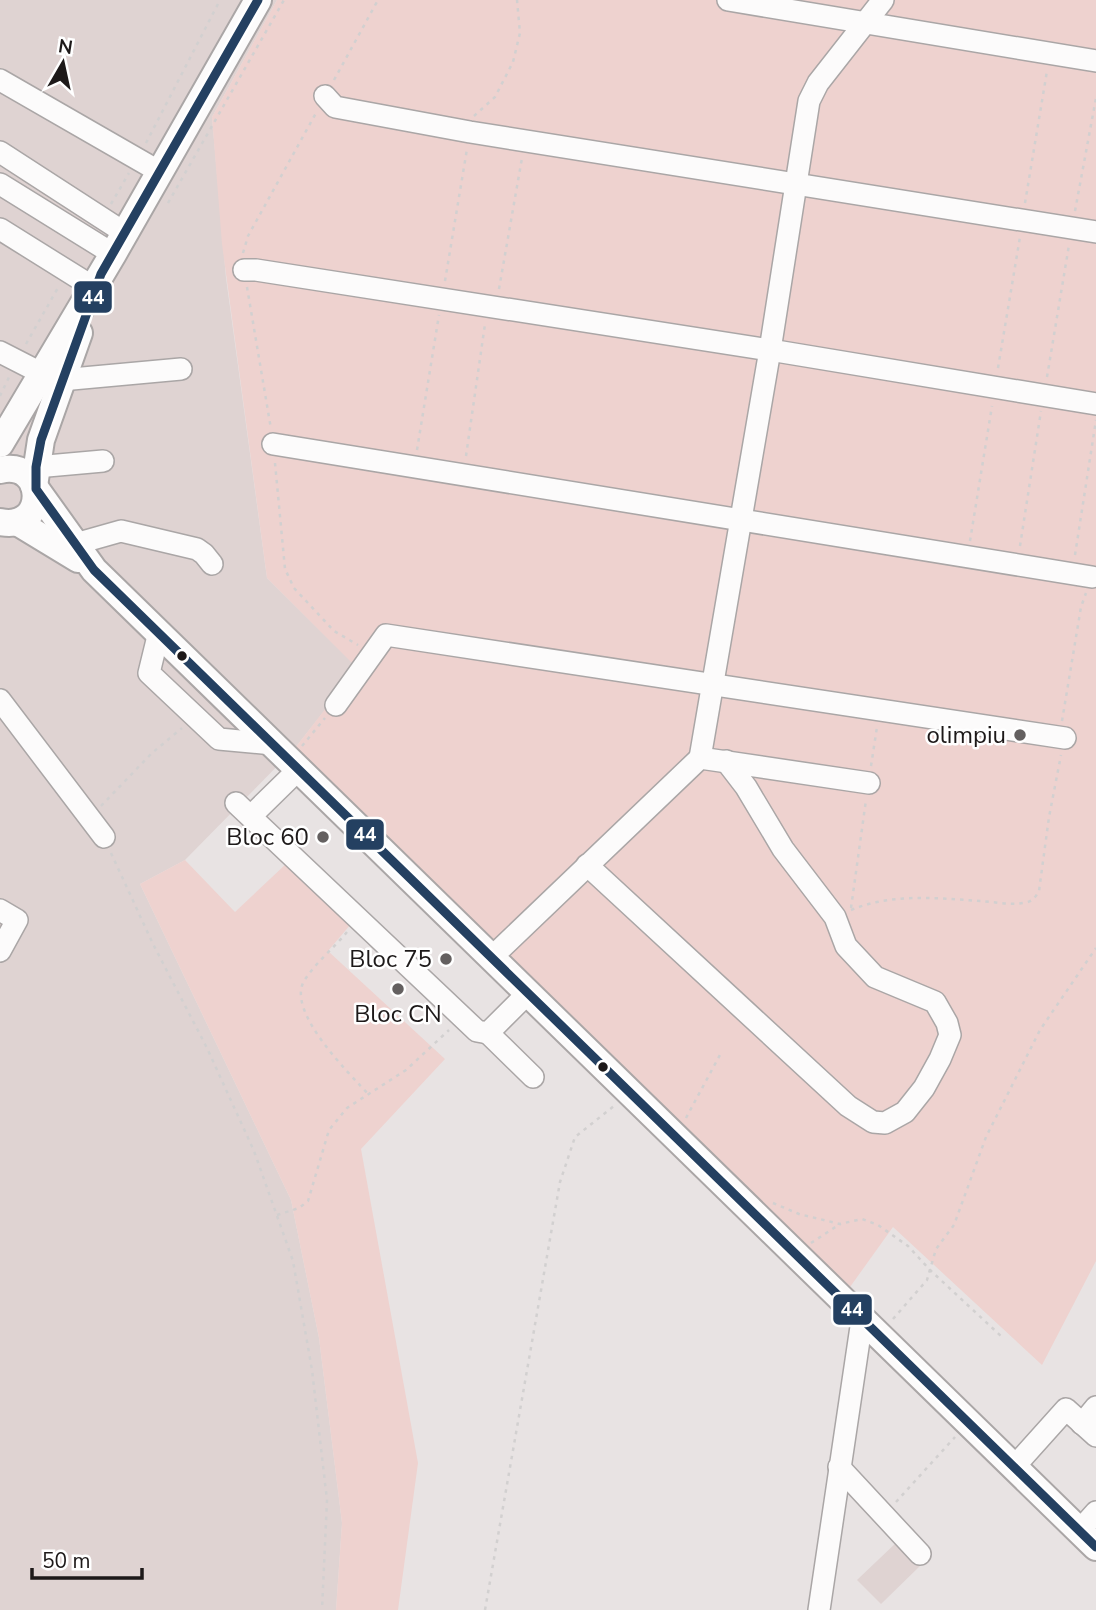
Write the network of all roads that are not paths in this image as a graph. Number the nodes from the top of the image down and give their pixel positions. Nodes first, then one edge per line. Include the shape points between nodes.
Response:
1 (258, 0) edge
2 (729, 0) edge
3 (883, 0) edge
4 (863, 24) junction
5 (1096, 61) edge
6 (0, 80) edge
7 (325, 96) road end
8 (0, 152) edge
9 (160, 172) junction
10 (0, 184) edge
11 (795, 184) junction
12 (0, 229) edge
13 (1096, 232) edge
14 (108, 262) junction
15 (244, 270) road end
16 (770, 350) junction
17 (8, 356) edge
18 (181, 369) dead end
19 (51, 376) junction
20 (1096, 404) edge
21 (3, 429) edge
22 (273, 444) road end
23 (103, 461) dead end
24 (0, 470) edge
25 (35, 481) junction
26 (741, 518) junction
27 (5, 523) edge
28 (75, 544) junction
29 (212, 564) dead end
30 (94, 570) junction
31 (1082, 575) road end
32 (159, 632) junction
33 (714, 685) junction
34 (0, 700) edge
35 (336, 705) road end
36 (1065, 738) road end
37 (287, 757) junction
38 (699, 758) junction
39 (726, 761) junction
40 (869, 783) road end
41 (104, 837) road end
42 (587, 865) junction
43 (0, 910) edge
44 (0, 951) edge
45 (492, 957) junction
46 (528, 993) junction
47 (488, 1032) junction
48 (533, 1077) dead end
49 (871, 1327) junction
50 (1096, 1407) edge
51 (1089, 1430) edge
52 (839, 1467) junction
53 (1014, 1467) junction
54 (1090, 1530) edge
55 (920, 1553) dead end
56 (819, 1610) edge

1 - 9 main road
2 - 4 street
3 - 4 street
4 - 5 street
4 - 11 street via 809,101
6 - 9 street
7 - 11 street via 335,107
8 - 14 street via 103,218
9 - 14 main road
10 - 14 street
11 - 13 street
11 - 16 street
12 - 14 street via 67,271
14 - 19 main road
15 - 16 street
16 - 20 street
16 - 26 street
17 - 19 street
18 - 19 street
19 - 21 main road
19 - 25 main road
22 - 26 street
23 - 25 street
24 - 25 main road via 13,468
25 - 27 main road via 31,513
25 - 28 main road
26 - 31 street
26 - 33 street
27 - 30 main road via 48,538
28 - 29 street via 128,531 197,549
28 - 30 main road
30 - 32 main road
32 - 37 main road
32 - 37 street via 149,673 219,739
33 - 35 street via 386,635
33 - 36 street
33 - 38 street
34 - 41 street
37 - 45 main road
37 - 47 street via 244,810 477,1031
38 - 39 street
38 - 42 street
39 - 40 street
39 - 42 street via 783,849 843,914 846,946 875,977 934,1002 947,1023 950,1035 924,1088 905,1112 885,1123 873,1122 848,1106
42 - 45 street
43 - 44 street via 17,920
45 - 46 main road
46 - 47 street
46 - 49 main road
47 - 48 street
49 - 52 street
49 - 53 main road
50 - 51 street
51 - 53 street via 1066,1409
52 - 55 street
52 - 56 street
53 - 54 main road

